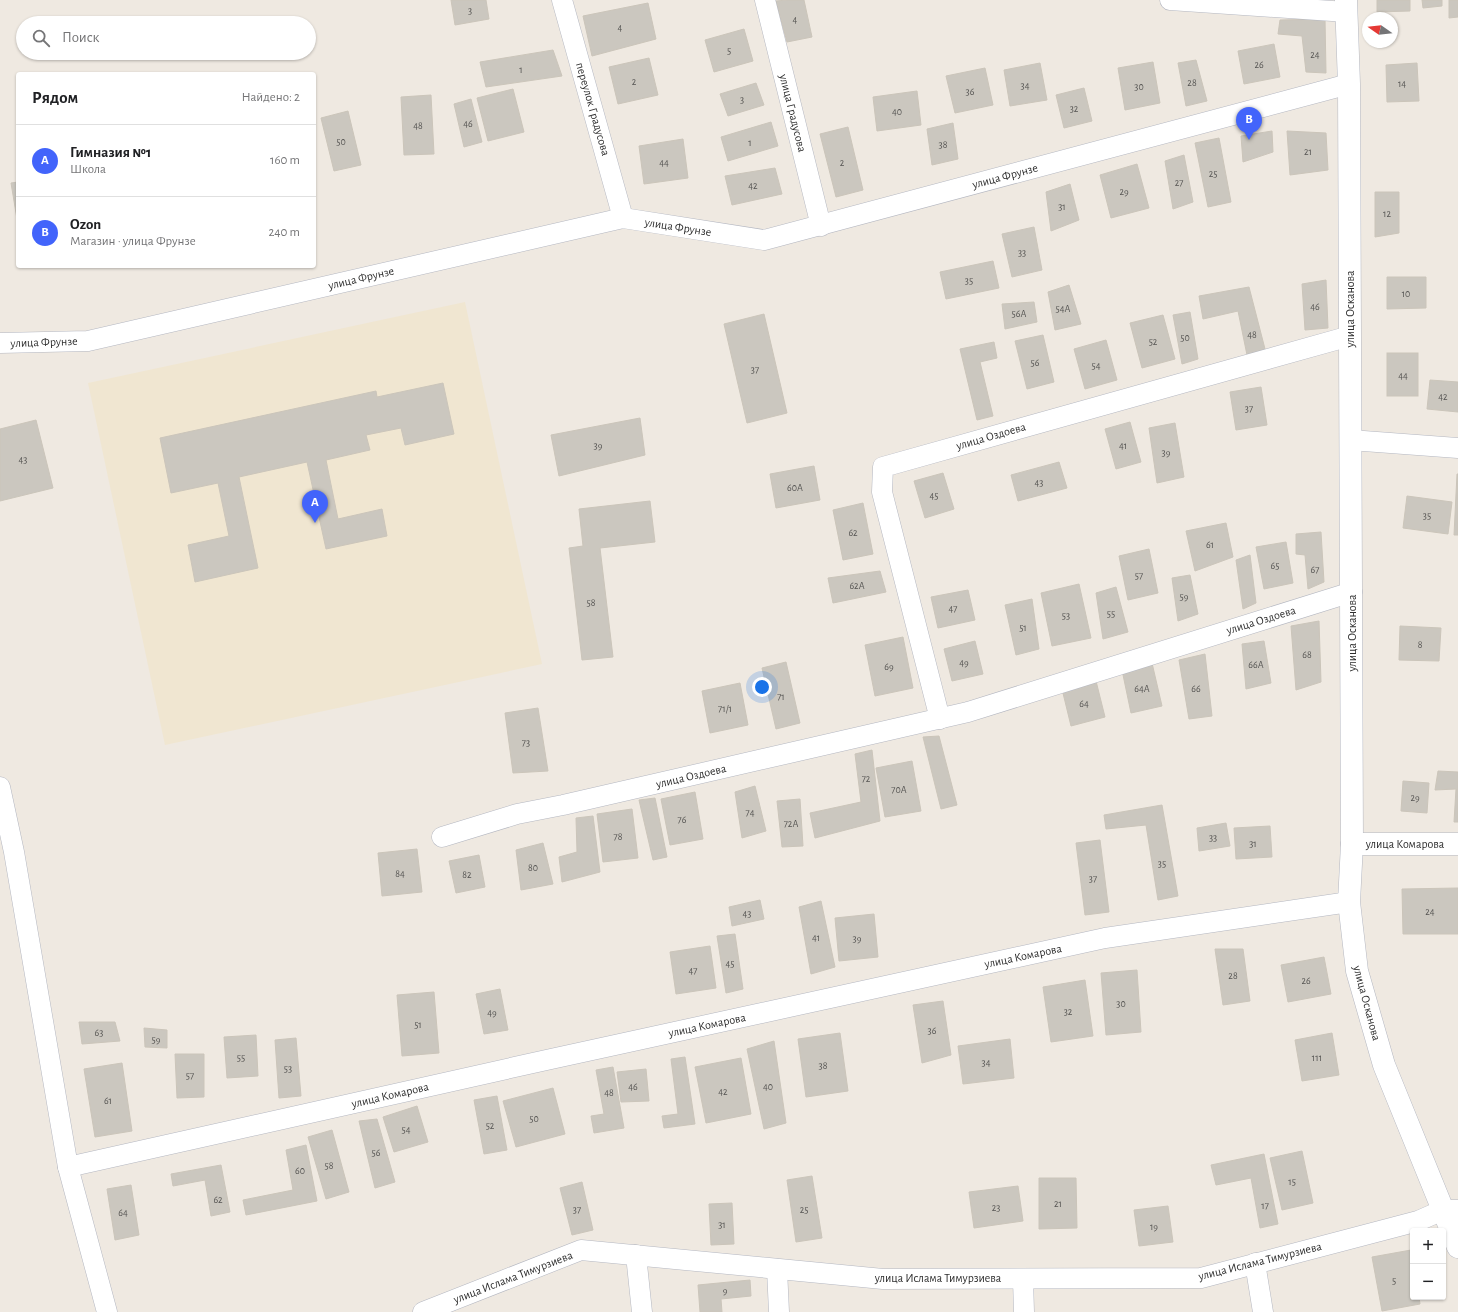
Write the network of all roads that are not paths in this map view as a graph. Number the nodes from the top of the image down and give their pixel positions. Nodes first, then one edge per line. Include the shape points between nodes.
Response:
1 (562, 0) edge
2 (764, 0) edge
3 (1170, 0) edge
4 (1346, 6) edge
5 (1349, 84) junction
6 (623, 218) junction
7 (821, 226) junction
8 (1350, 336) junction
9 (0, 343) edge
10 (1350, 440) junction
11 (1458, 448) edge
12 (1352, 592) junction
13 (940, 718) junction
14 (0, 787) edge
15 (442, 837) dead end
16 (1352, 844) junction
17 (1458, 844) edge
18 (1349, 902) junction
19 (68, 1167) junction
20 (1451, 1210) edge
21 (1458, 1247) edge
22 (636, 1255) junction
23 (1255, 1263) junction
24 (777, 1269) junction
25 (1023, 1279) junction
26 (107, 1312) edge
27 (423, 1312) edge
28 (642, 1312) edge
29 (778, 1312) edge
30 (1024, 1312) edge
31 (1263, 1312) edge

1 - 6 street, переулок Градусова
2 - 7 street, улица Градусова
3 - 4 street
4 - 5 main road, улица Осканова
5 - 7 street, улица Фрунзе
5 - 8 main road, улица Осканова
6 - 7 street, улица Фрунзе via 764,240
6 - 9 street, улица Фрунзе via 88,340
8 - 10 main road, улица Осканова
8 - 13 street, улица Оздоева via 883,467 882,492
10 - 11 street
10 - 12 main road, улица Осканова
12 - 13 street, улица Оздоева via 968,712
12 - 16 main road, улица Осканова
13 - 15 street, улица Оздоева via 517,814
14 - 19 street via 14,852
16 - 17 main road, улица Комарова
16 - 18 main road, улица Осканова
18 - 19 street, улица Комарова via 1105,938
18 - 20 main road, улица Осканова via 1357,971 1384,1065
19 - 26 street
20 - 21 main road, улица Осканова
20 - 23 street, улица Ислама Тимурзиева
22 - 24 street, улица Ислама Тимурзиева
22 - 27 street, улица Ислама Тимурзиева via 581,1250
22 - 28 street
23 - 25 street, улица Ислама Тимурзиева via 1201,1278
23 - 31 street
24 - 25 street, улица Ислама Тимурзиева via 883,1279
24 - 29 street
25 - 30 street

